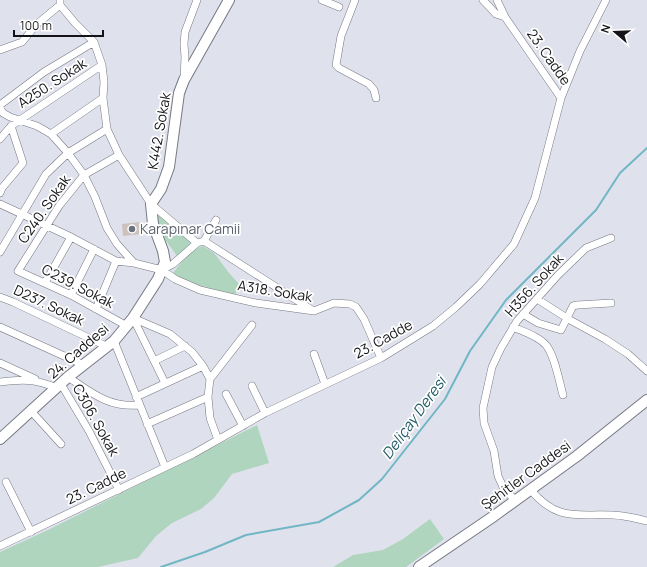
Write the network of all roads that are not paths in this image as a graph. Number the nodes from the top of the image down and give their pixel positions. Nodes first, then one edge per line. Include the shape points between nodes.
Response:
1 (197, 0) edge
2 (229, 0) edge
3 (324, 0) edge
4 (354, 0) edge
5 (483, 0) edge
6 (497, 0) edge
7 (606, 0) edge
8 (60, 3) edge
9 (339, 7) dead end
10 (505, 17) junction
11 (94, 42) junction
12 (0, 50) edge
13 (102, 66) junction
14 (184, 80) junction
15 (103, 98) junction
16 (376, 98) dead end
17 (561, 98) junction
18 (0, 106) edge
19 (19, 120) junction
20 (11, 126) junction
21 (107, 129) junction
22 (51, 134) junction
23 (0, 138) edge
24 (68, 153) junction
25 (119, 156) junction
26 (84, 175) junction
27 (1, 189) edge
28 (0, 204) edge
29 (151, 204) junction
30 (22, 214) junction
31 (216, 220) dead end
32 (47, 225) junction
33 (71, 237) junction
34 (611, 238) dead end
35 (200, 242) junction
36 (94, 249) junction
37 (0, 252) edge
38 (116, 261) junction
39 (134, 263) junction
40 (162, 270) junction
41 (18, 271) joint
42 (45, 284) junction
43 (71, 295) junction
44 (0, 297) edge
45 (537, 299) junction
46 (612, 303) dead end
47 (96, 309) junction
48 (314, 311) junction
49 (523, 314) junction
50 (566, 318) junction
51 (130, 322) junction
52 (252, 326) dead end
53 (0, 327) edge
54 (513, 327) junction
55 (111, 344) junction
56 (185, 346) junction
57 (314, 354) dead end
58 (381, 358) junction
59 (154, 361) junction
60 (0, 363) edge
61 (84, 364) junction
62 (202, 366) junction
63 (647, 370) edge
64 (210, 379) junction
65 (41, 381) junction
66 (0, 382) edge
67 (62, 383) junction
68 (165, 383) junction
69 (325, 384) junction
70 (252, 386) dead end
71 (226, 394) dead end
72 (563, 395) dead end
73 (136, 397) junction
74 (208, 397) junction
75 (647, 400) edge
76 (139, 405) junction
77 (31, 411) junction
78 (265, 413) junction
79 (147, 424) junction
80 (243, 426) junction
81 (2, 433) edge
82 (218, 440) junction
83 (61, 444) dead end
84 (165, 467) junction
85 (6, 482) dead end
86 (530, 489) junction
87 (118, 490) junction
88 (515, 500) junction
89 (647, 521) edge
90 (31, 532) junction
91 (0, 546) edge
92 (419, 567) edge

1 - 14 street via 184,38
2 - 14 street, K442. Sokak
3 - 9 street
4 - 16 street via 341,36 336,65 369,84
5 - 10 street via 496,14
6 - 10 street, 23. Cadde
7 - 17 street via 580,51
8 - 11 street
8 - 12 street via 22,42
10 - 17 street, 23. Cadde
11 - 13 street
11 - 18 street via 44,72
13 - 15 street
13 - 19 street, A250. Sokak
14 - 29 street, K442. Sokak via 179,93 169,167 161,189
15 - 21 street
15 - 22 street
17 - 58 street, 23. Cadde via 535,198 514,244 480,284 456,307 433,326
18 - 19 street via 3,113
19 - 20 street, A250. Sokak
19 - 22 street
20 - 23 street, A250. Sokak
20 - 27 street via 23,163
21 - 24 street
21 - 25 street
22 - 24 street
24 - 26 street
24 - 30 street via 46,174
25 - 26 street, C240. Sokak
25 - 29 street
26 - 32 street, C240. Sokak
26 - 39 street via 107,228
28 - 30 street
29 - 35 street
29 - 40 street, 24. Caddesi via 153,224 165,262
30 - 32 street
30 - 37 street
31 - 35 street
32 - 33 street
32 - 41 street, C240. Sokak
33 - 36 street
33 - 42 street
34 - 45 street, H356. Sokak via 586,248
35 - 40 street
35 - 48 street
36 - 38 street
36 - 43 street
38 - 39 street, A318. Sokak
38 - 47 street
39 - 40 street, A318. Sokak
40 - 48 street, A318. Sokak via 200,290 256,303
40 - 51 street, 24. Caddesi
41 - 42 street, C239. Sokak
42 - 43 street, C239. Sokak
43 - 47 street, C239. Sokak
44 - 55 street, D237. Sokak
45 - 49 street, H356. Sokak
45 - 50 street
46 - 50 street via 573,306
47 - 51 street, C239. Sokak
48 - 58 street, A318. Sokak via 334,303 356,307
49 - 50 street via 538,323 561,330
49 - 54 street, H356. Sokak
50 - 63 street via 610,342
51 - 55 street, 24. Caddesi
51 - 56 street, C239. Sokak via 150,324 170,334
51 - 59 street
52 - 64 street
53 - 61 street
54 - 72 street via 531,335 546,346 556,367
54 - 88 street, H356. Sokak via 492,367 483,408 484,423 494,451 498,476 504,489
55 - 61 street, 24. Caddesi
55 - 73 street
56 - 59 street
56 - 62 street, C239. Sokak
57 - 69 street
58 - 69 street, 23. Cadde
59 - 68 street
60 - 65 street
61 - 67 street, 24. Caddesi
62 - 64 street, C239. Sokak
62 - 68 street
64 - 74 street
65 - 66 street via 20,379
65 - 67 street
67 - 76 street via 115,404
67 - 77 street, 24. Caddesi
67 - 87 street, C306. Sokak via 89,430
68 - 73 street
69 - 78 street, 23. Cadde
70 - 78 street
71 - 80 street
73 - 76 street
74 - 79 street
74 - 82 street via 210,418
75 - 86 street, Şehitler Caddesi via 577,456
76 - 79 street
77 - 81 street, 24. Caddesi
77 - 83 street
78 - 80 street, 23. Cadde
79 - 84 street
80 - 82 street, 23. Cadde
82 - 84 street, 23. Cadde
84 - 87 street, 23. Cadde
85 - 90 street
86 - 88 street, Şehitler Caddesi
86 - 89 street via 538,500 551,508 574,516 624,516
87 - 90 street, 23. Cadde
88 - 92 street, Şehitler Caddesi
90 - 91 street, 23. Cadde

